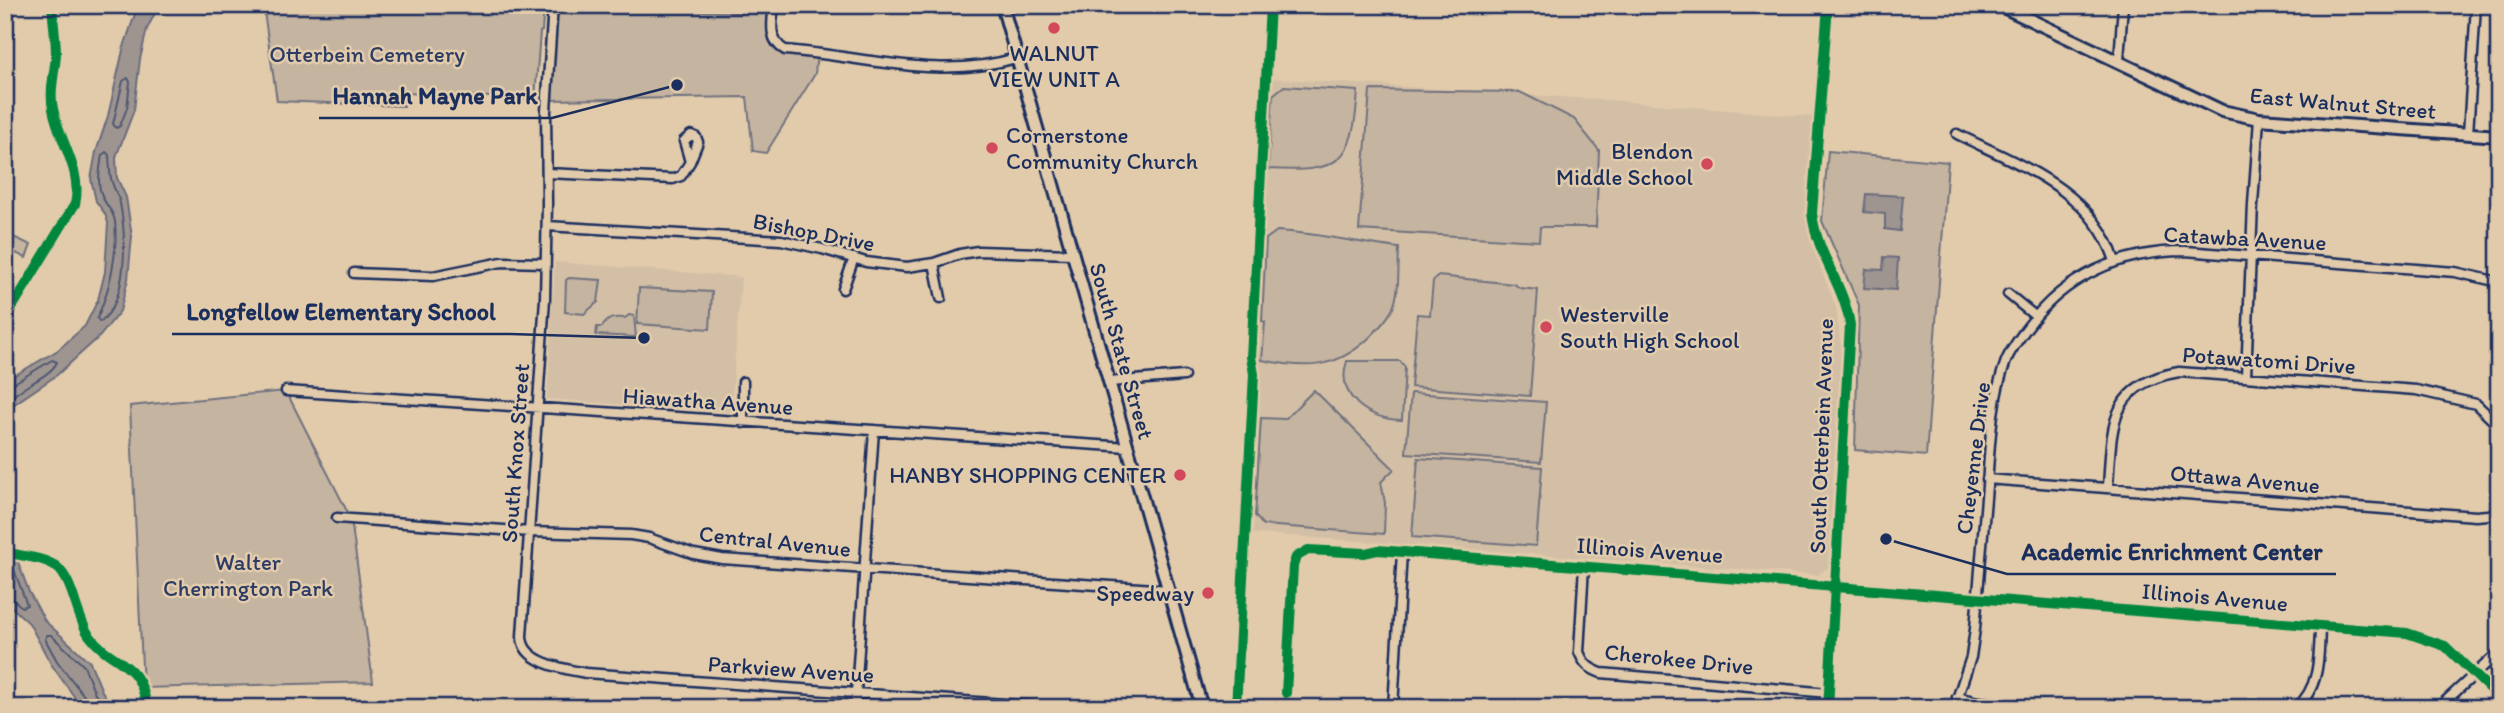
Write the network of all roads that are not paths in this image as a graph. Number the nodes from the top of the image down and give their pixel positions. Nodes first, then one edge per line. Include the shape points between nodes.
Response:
1 (553, 5) edge
2 (774, 5) edge
3 (1002, 5) edge
4 (1828, 5) edge
5 (1999, 5) edge
6 (2123, 5) edge
7 (2476, 5) edge
8 (1016, 58) junction
9 (2119, 60) junction
10 (2259, 119) junction
11 (1957, 134) dead end
12 (2468, 134) junction
13 (2499, 136) edge
14 (690, 162) dead end
15 (547, 173) junction
16 (547, 226) junction
17 (1072, 254) junction
18 (2251, 255) junction
19 (854, 258) junction
20 (2115, 261) junction
21 (545, 263) junction
22 (934, 263) junction
23 (354, 273) dead end
24 (2499, 282) edge
25 (843, 289) dead end
26 (2008, 294) dead end
27 (941, 298) dead end
28 (2035, 316) junction
29 (1184, 376) dead end
30 (2246, 377) junction
31 (743, 382) dead end
32 (1109, 382) junction
33 (286, 391) dead end
34 (538, 408) junction
35 (743, 423) junction
36 (2499, 426) edge
37 (874, 430) junction
38 (1128, 447) junction
39 (1987, 479) junction
40 (2108, 487) junction
41 (2499, 514) edge
42 (337, 518) dead end
43 (530, 533) junction
44 (1402, 552) junction
45 (1584, 566) junction
46 (865, 569) junction
47 (1836, 586) junction
48 (1169, 590) junction
49 (1978, 599) junction
50 (2320, 626) junction
51 (525, 651) joint
52 (2499, 652) edge
53 (2474, 673) junction
54 (1829, 692) junction
55 (856, 693) junction
56 (1286, 693) dead end
57 (1957, 697) junction
58 (2499, 698) edge
59 (855, 708) edge
60 (1058, 708) edge
61 (1202, 708) edge
62 (1393, 708) edge
63 (1828, 708) edge
64 (1954, 708) edge
65 (2036, 708) edge
66 (2296, 708) edge
67 (2438, 708) edge

1 - 15 street, South Knox Street
2 - 8 street via 772,31 785,50 933,68 965,68
3 - 8 main road, South State Street
4 - 47 street, South Otterbein Avenue via 1812,213 1819,247 1844,297 1850,325
5 - 9 main road, East Walnut Street
6 - 9 street
7 - 12 street
8 - 17 main road, South State Street
9 - 10 main road, East Walnut Street via 2222,111
10 - 12 main road, East Walnut Street
10 - 18 street
11 - 20 street via 2062,187 2098,224
12 - 13 main road, East Walnut Street
14 - 15 street via 681,176 673,179
15 - 16 street, South Knox Street
16 - 19 street, Bishop Drive via 781,240
16 - 21 street, South Knox Street
17 - 22 street, Bishop Drive via 978,251
17 - 32 main road, South State Street
18 - 20 street, Catawba Avenue via 2164,251
18 - 24 street, Catawba Avenue via 2455,272
18 - 30 street
19 - 22 street, Bishop Drive via 907,267
19 - 25 street
20 - 28 street, Cheyenne Drive via 2074,281
21 - 23 street via 502,262 433,276
21 - 34 street, South Knox Street
22 - 27 street
26 - 28 street
28 - 39 street, Cheyenne Drive via 2012,348 1997,389
29 - 32 street
30 - 36 street, Potawatomi Drive via 2416,390 2476,404
30 - 40 street, Potawatomi Drive via 2179,372 2154,376 2133,390 2118,410
31 - 35 street
32 - 38 main road, South State Street
33 - 34 street, Hiawatha Avenue
34 - 35 street, Hiawatha Avenue
34 - 43 street, South Knox Street
35 - 37 street, Hiawatha Avenue
37 - 38 street, Hiawatha Avenue
37 - 46 street
38 - 48 main road, South State Street
39 - 40 street, Ottawa Avenue
39 - 49 street, Cheyenne Drive
40 - 41 street, Ottawa Avenue via 2476,516
42 - 43 street, Central Avenue
43 - 46 street, Central Avenue via 631,535 722,559
43 - 51 street, South Knox Street via 522,636
44 - 45 street, Illinois Avenue
44 - 56 street, Illinois Avenue via 1308,550 1296,556
44 - 62 street
45 - 47 street, Illinois Avenue
45 - 54 street, Cherokee Drive via 1579,652 1591,669
46 - 48 street, Central Avenue
46 - 55 street
47 - 49 street, Illinois Avenue
47 - 54 street, South Otterbein Avenue
48 - 61 main road, South State Street
49 - 50 street, Illinois Avenue
49 - 57 street, Cheyenne Drive via 1971,657
50 - 53 street, Illinois Avenue via 2407,633 2445,646
50 - 66 street via 2316,675
51 - 55 street, Parkview Avenue via 586,673
52 - 53 street
53 - 58 street, Illinois Avenue
53 - 67 street
54 - 63 street, South Otterbein Avenue
55 - 59 street
55 - 60 street, Parkview Avenue
57 - 64 street, Cheyenne Drive
57 - 65 street

